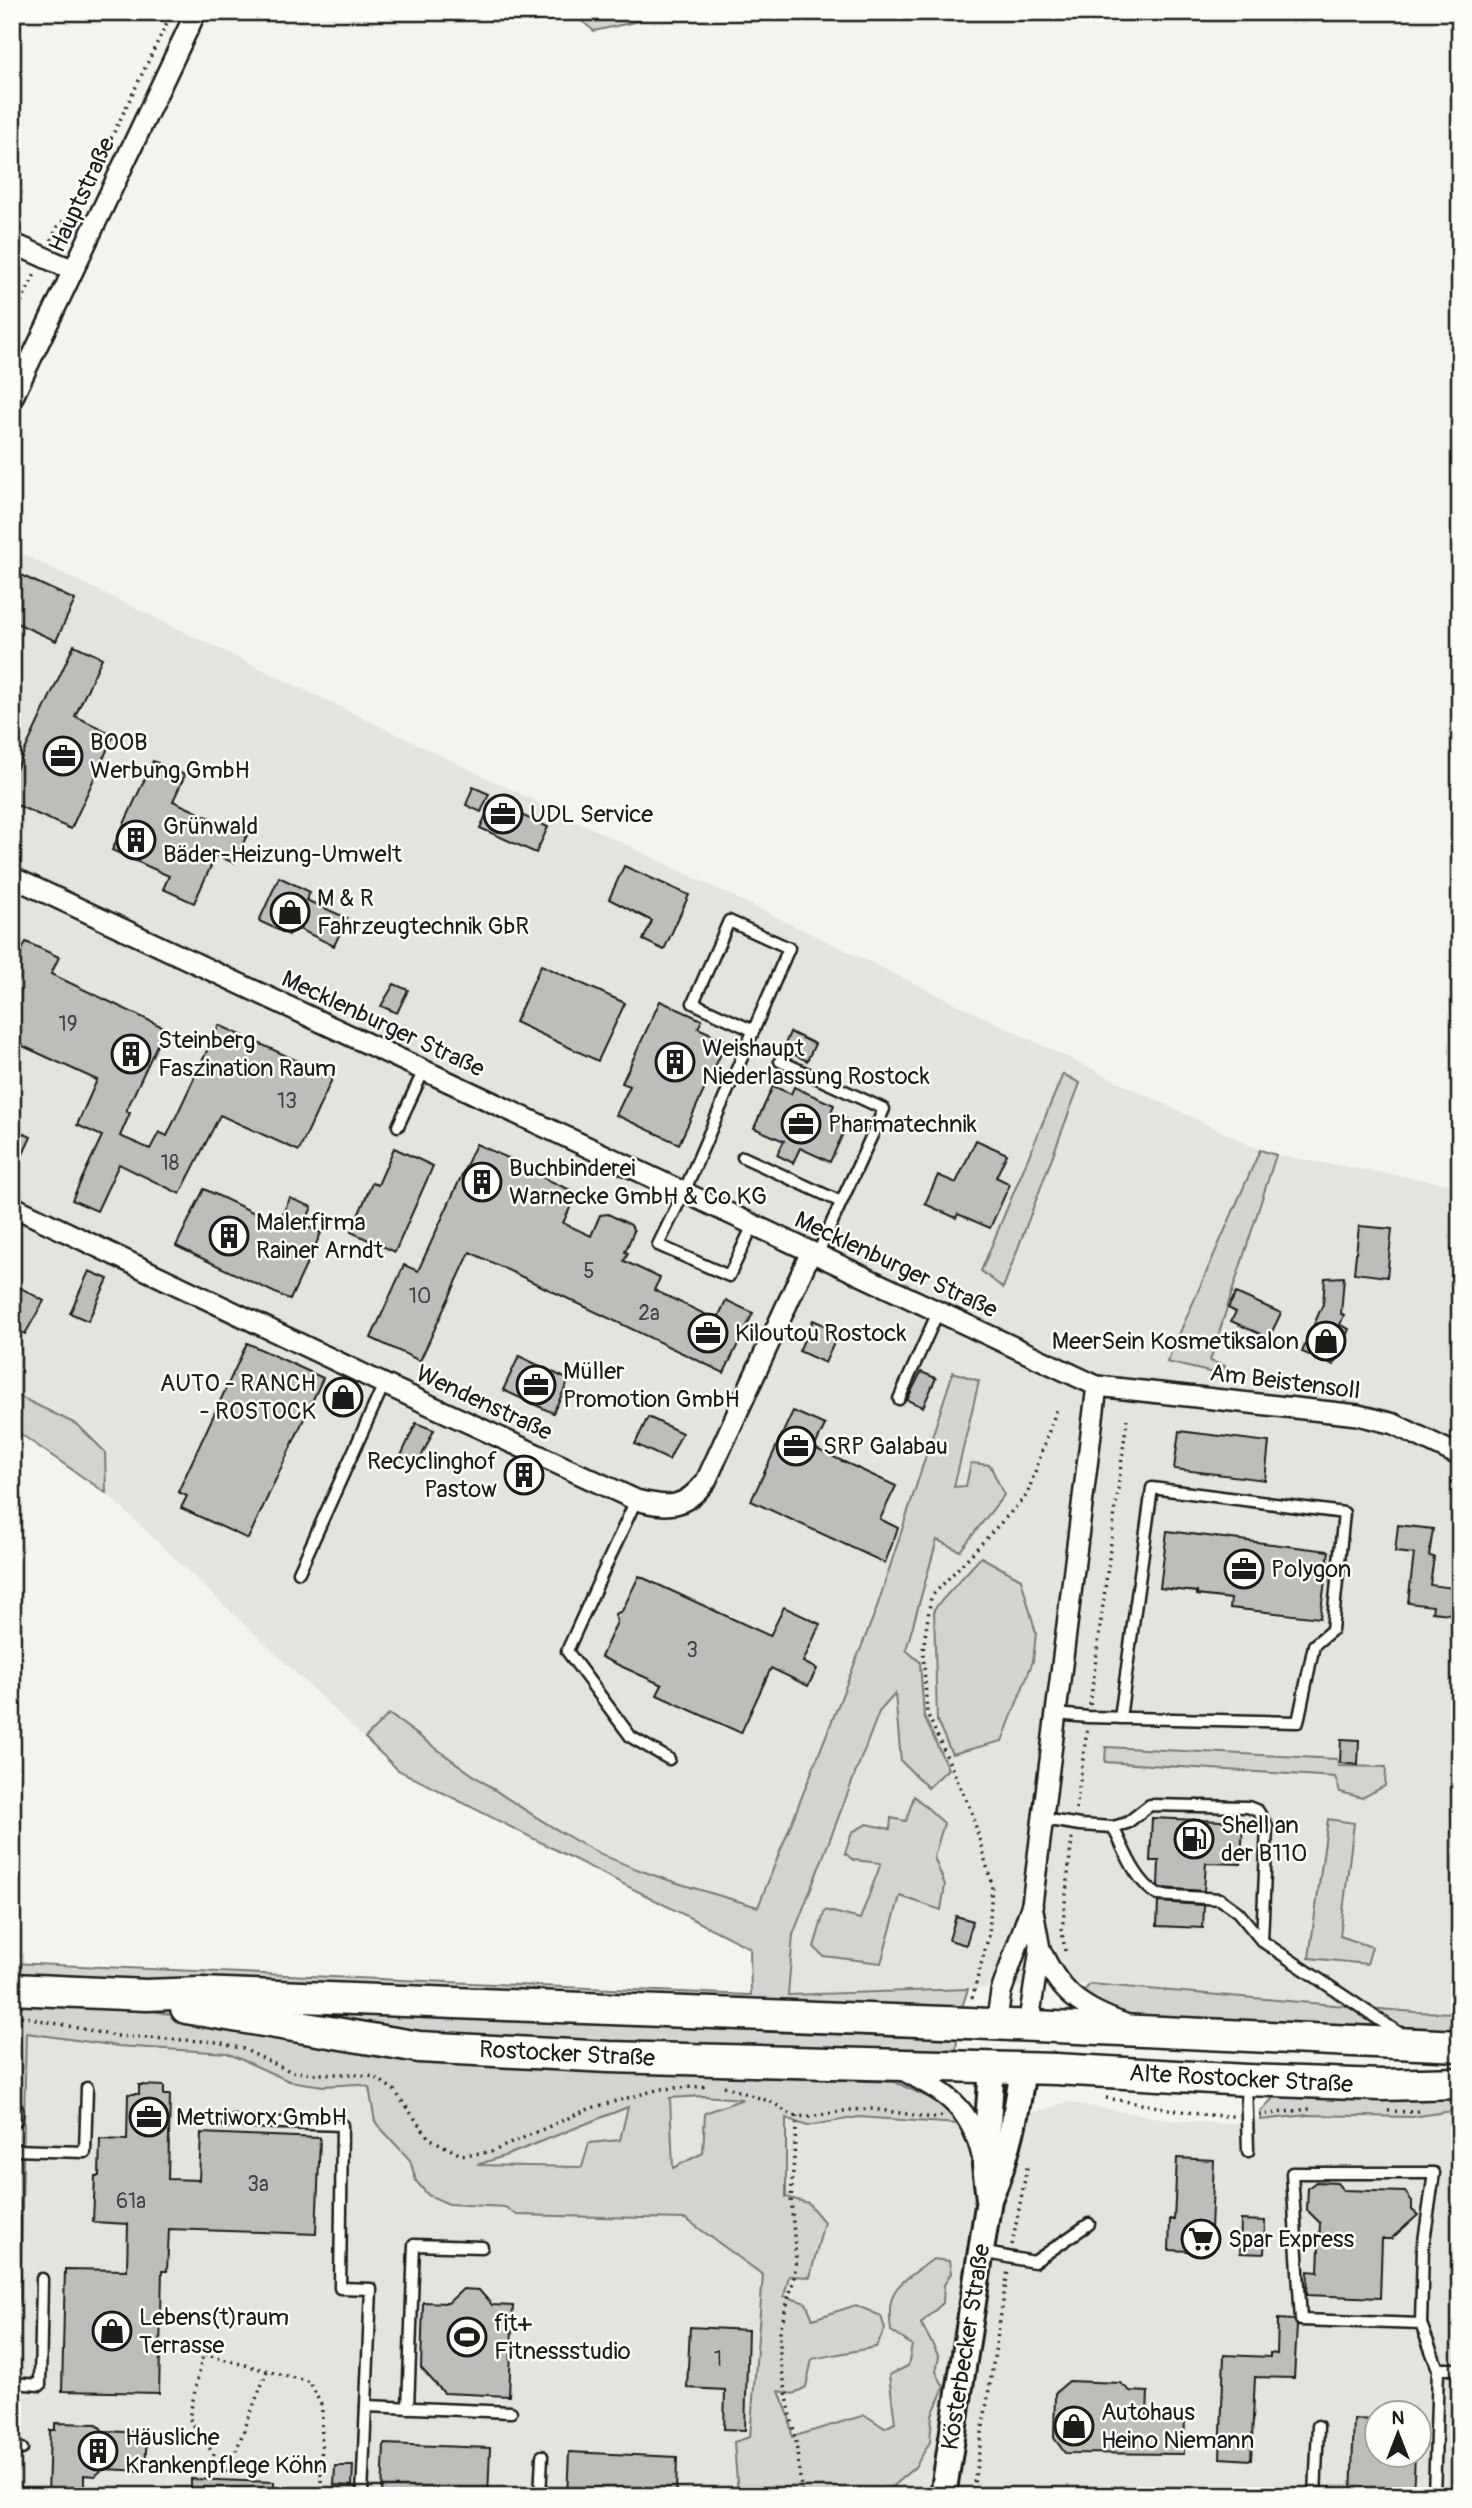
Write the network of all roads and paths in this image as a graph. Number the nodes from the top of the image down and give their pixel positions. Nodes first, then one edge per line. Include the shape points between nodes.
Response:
1 (172, 12) edge
2 (196, 12) edge
3 (12, 243) edge
4 (43, 258) junction
5 (73, 271) junction
6 (12, 321) edge
7 (12, 399) edge
8 (12, 877) edge
9 (752, 1031) junction
10 (780, 1061) dead end
11 (424, 1070) junction
12 (398, 1126) dead end
13 (743, 1157) dead end
14 (684, 1192) junction
15 (841, 1202) junction
16 (12, 1206) edge
17 (753, 1225) junction
18 (814, 1254) junction
19 (937, 1312) junction
20 (384, 1384) junction
21 (1097, 1386) junction
22 (899, 1399) dead end
23 (1057, 1408) dead end
24 (1460, 1456) edge
25 (636, 1500) junction
26 (299, 1572) dead end
27 (1056, 1714) junction
28 (1120, 1718) junction
29 (669, 1759) dead end
30 (1043, 1819) junction
31 (1113, 1827) junction
32 (1032, 1905) junction
33 (1262, 1941) junction
34 (1041, 1949) junction
35 (12, 1989) edge
36 (146, 1995) junction
37 (971, 2002) dead end
38 (996, 2025) junction
39 (1028, 2027) junction
40 (1149, 2033) junction
41 (1418, 2045) junction
42 (1460, 2046) edge
43 (891, 2065) junction
44 (992, 2067) junction
45 (1023, 2068) junction
46 (12, 2080) edge
47 (1246, 2081) junction
48 (1460, 2083) edge
49 (87, 2088) dead end
50 (957, 2105) junction
51 (13, 2111) edge
52 (797, 2116) junction
53 (12, 2118) edge
54 (226, 2122) dead end
55 (12, 2150) edge
56 (1248, 2151) dead end
57 (1029, 2155) dead end
58 (985, 2165) junction
59 (989, 2199) junction
60 (1089, 2224) dead end
61 (482, 2247) dead end
62 (981, 2252) junction
63 (1009, 2258) junction
64 (42, 2279) dead end
65 (1421, 2324) junction
66 (1438, 2368) junction
67 (1460, 2369) edge
68 (267, 2371) junction
69 (12, 2383) edge
70 (366, 2406) junction
71 (408, 2408) junction
72 (511, 2412) dead end
73 (1318, 2426) dead end
74 (542, 2456) dead end
75 (325, 2490) dead end
76 (362, 2496) edge
77 (540, 2496) edge
78 (802, 2496) edge
79 (943, 2496) edge
80 (972, 2496) edge
81 (1315, 2496) edge
82 (1434, 2496) edge

1 - 4 path via 79,205 58,226
2 - 5 street, Hauptstraße
3 - 4 street
4 - 5 street
4 - 6 path
5 - 7 street, Hauptstraße
8 - 11 street, Mecklenburger Straße
9 - 9 lane via 789,948 729,921 693,1003
9 - 14 lane
10 - 15 lane via 884,1109
11 - 12 lane
11 - 14 street, Mecklenburger Straße
13 - 15 lane
14 - 17 street, Mecklenburger Straße
14 - 17 lane via 658,1245 729,1276
15 - 18 lane
16 - 20 street, Wendenstraße
17 - 18 street, Mecklenburger Straße
18 - 19 street, Mecklenburger Straße
18 - 25 street, Wendenstraße via 706,1481 694,1497 678,1504 660,1506
19 - 21 street, Mecklenburger Straße
19 - 22 lane
20 - 25 street, Wendenstraße
20 - 26 lane
21 - 24 street, Am Beistensoll via 1358,1415 1394,1424
21 - 27 street
23 - 37 path via 1027,1494 931,1597 923,1650 928,1713 972,1813 992,1885 989,1935
25 - 29 lane via 567,1651 631,1737
27 - 28 lane
27 - 30 street
28 - 28 lane via 1152,1488 1344,1513 1332,1630 1314,1645 1298,1722
30 - 31 lane
30 - 32 street
31 - 33 lane via 1135,1870 1152,1891 1220,1899 1238,1912
31 - 33 lane via 1127,1823 1150,1805 1258,1811 1267,1825
32 - 34 street
32 - 38 street via 1001,1992
33 - 41 lane
34 - 39 street
34 - 40 street via 1060,1985 1081,2005
35 - 36 main road, Rostocker Straße
36 - 38 main road, Rostocker Straße via 200,1993
36 - 43 main road, Rostocker Straße via 189,2009 419,2047
38 - 39 main road, Rostocker Straße
38 - 44 main road
39 - 40 main road, Alte Rostocker Straße
39 - 45 main road
40 - 41 main road, Alte Rostocker Straße
41 - 42 main road, Alte Rostocker Straße
43 - 44 main road, Rostocker Straße
43 - 50 street, Kösterbecker Straße
44 - 45 main road, Rostocker Straße
44 - 58 street, Kösterbecker Straße
45 - 47 main road, Alte Rostocker Straße
45 - 59 street, Kösterbecker Straße via 1003,2167
46 - 52 path via 16,2075 17,2015 114,2036 218,2042 290,2071 375,2077 394,2090 429,2138 461,2155 491,2152 592,2108 660,2089 720,2085 750,2093
47 - 48 main road, Alte Rostocker Straße
47 - 56 lane
49 - 55 lane via 85,2152
50 - 52 path via 948,2114 933,2118 873,2109
50 - 58 street, Kösterbecker Straße via 972,2124
51 - 53 street
52 - 78 path via 791,2199 796,2259 780,2330 780,2360
54 - 70 lane via 342,2125 340,2288 371,2289
57 - 63 path
58 - 59 street, Kösterbecker Straße
59 - 62 street, Kösterbecker Straße
60 - 63 lane via 1034,2262
61 - 71 lane via 414,2245
62 - 63 lane
62 - 79 street, Kösterbecker Straße
63 - 80 path
64 - 69 lane via 40,2385
65 - 65 lane via 1423,2248 1434,2173 1292,2173 1301,2320
65 - 66 lane
66 - 67 lane
66 - 82 lane
68 - 68 path via 203,2354 190,2418 227,2474
68 - 75 path via 310,2382 322,2407 321,2487
70 - 71 lane
70 - 76 lane
71 - 72 lane
73 - 81 lane
74 - 77 lane

